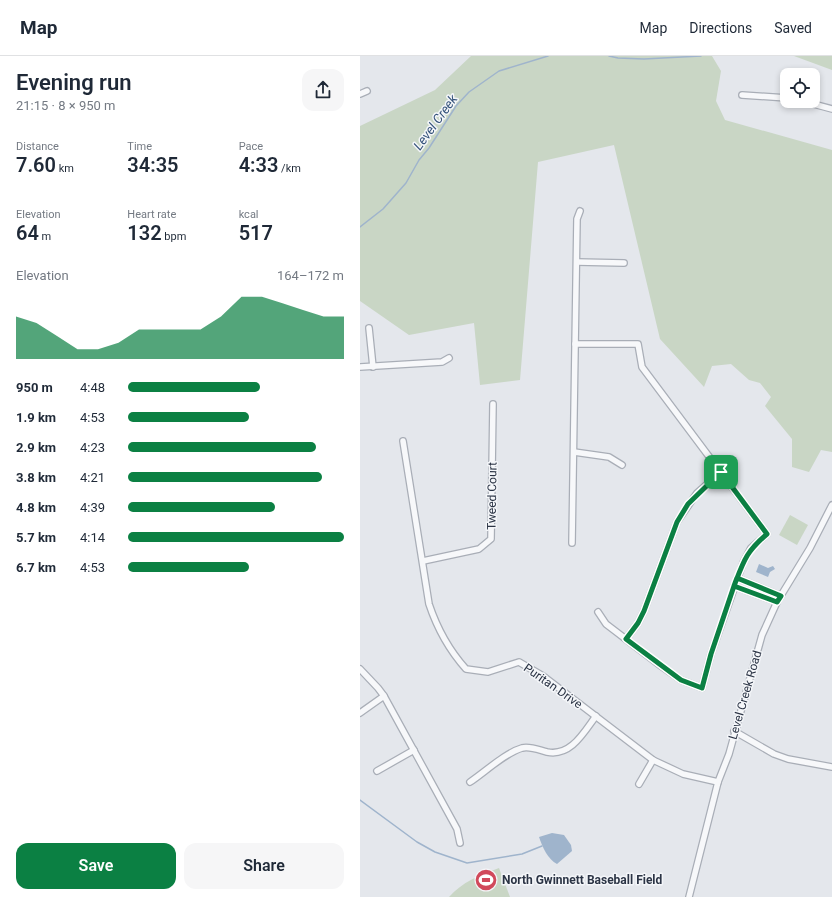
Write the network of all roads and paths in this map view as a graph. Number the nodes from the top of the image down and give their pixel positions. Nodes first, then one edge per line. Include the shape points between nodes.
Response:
1 (367, 91) dead end
2 (360, 94) edge
3 (742, 96) dead end
4 (780, 98) edge
5 (820, 106) edge
6 (832, 109) edge
7 (580, 211) dead end
8 (577, 262) junction
9 (624, 263) dead end
10 (369, 328) dead end
11 (575, 344) junction
12 (449, 358) dead end
13 (360, 367) edge
14 (373, 367) junction
15 (493, 404) dead end
16 (403, 441) dead end
17 (574, 452) junction
18 (622, 465) dead end
19 (721, 472) junction
20 (832, 505) edge
21 (572, 543) dead end
22 (423, 561) junction
23 (737, 578) junction
24 (734, 586) junction
25 (781, 596) junction
26 (777, 602) junction
27 (598, 612) dead end
28 (626, 639) junction
29 (360, 669) edge
30 (384, 696) junction
31 (360, 713) edge
32 (596, 716) junction
33 (734, 731) junction
34 (414, 750) junction
35 (653, 760) junction
36 (832, 766) edge
37 (377, 771) dead end
38 (470, 782) dead end
39 (718, 782) junction
40 (639, 784) dead end
41 (460, 843) dead end
42 (689, 897) edge

1 - 2 street
3 - 4 street
5 - 6 street
7 - 8 street via 577,218
8 - 9 street
8 - 11 street
10 - 14 street
11 - 17 street
11 - 19 street via 638,344 642,367
12 - 14 street via 442,362
13 - 14 street
15 - 22 street, Tweed Court via 492,539 479,549
16 - 22 street, Puritan Drive
17 - 18 street via 609,457
17 - 21 street
19 - 23 street via 767,534 751,548
19 - 28 street via 693,499 677,522 644,611
20 - 25 street, Level Creek Road
22 - 32 street, Puritan Drive via 429,604 435,621 455,657 466,669 488,672 519,662 543,676
23 - 24 street
23 - 25 street
24 - 26 street
24 - 28 street via 702,688 681,680
25 - 26 street, Level Creek Road
26 - 33 street, Level Creek Road via 762,635
27 - 28 street via 606,624
29 - 30 street
30 - 31 street
30 - 34 street
32 - 35 street, Puritan Drive
32 - 38 street via 569,749 552,753 522,748
33 - 36 street via 774,754
33 - 39 street, Level Creek Road via 729,754
34 - 37 street
34 - 41 street via 457,829
35 - 39 street, Puritan Drive via 683,774
35 - 40 street
39 - 42 street, Level Creek Road

